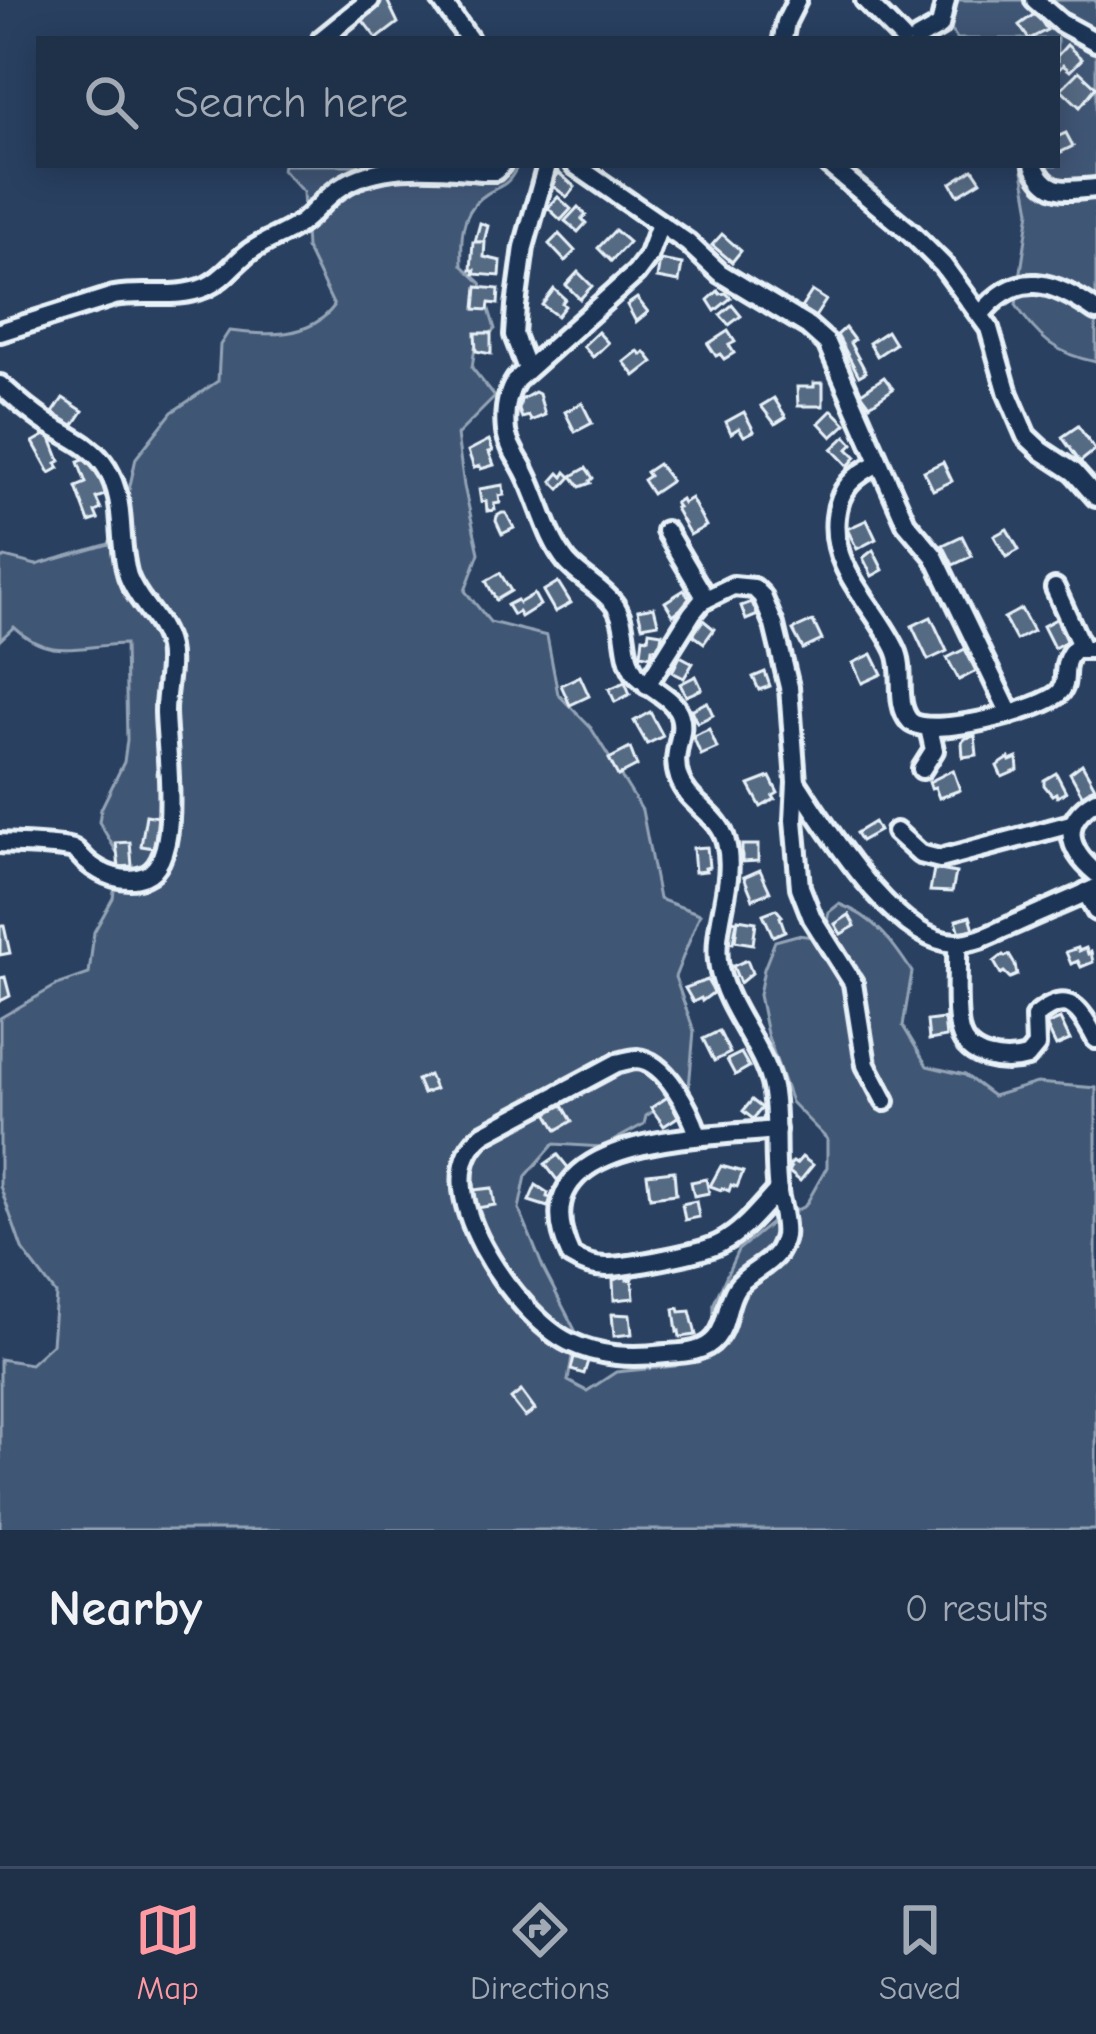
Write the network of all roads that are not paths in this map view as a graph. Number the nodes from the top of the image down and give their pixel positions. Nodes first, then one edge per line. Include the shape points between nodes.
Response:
1 (370, 0) edge
2 (441, 0) edge
3 (797, 0) edge
4 (865, 0) edge
5 (946, 0) edge
6 (1035, 0) edge
7 (463, 34) edge
8 (326, 36) edge
9 (784, 36) edge
10 (900, 36) edge
11 (922, 36) edge
12 (1096, 42) edge
13 (411, 168) edge
14 (447, 168) edge
15 (498, 168) edge
16 (546, 168) edge
17 (578, 168) edge
18 (833, 168) edge
19 (1036, 168) edge
20 (1096, 188) edge
21 (660, 224) junction
22 (1096, 310) edge
23 (981, 314) junction
24 (0, 332) edge
25 (527, 369) junction
26 (0, 385) edge
27 (880, 463) junction
28 (1096, 497) edge
29 (666, 531) dead end
30 (1054, 588) dead end
31 (706, 599) junction
32 (1089, 649) edge
33 (647, 685) junction
34 (1010, 714) junction
35 (929, 728) junction
36 (922, 769) dead end
37 (796, 782) junction
38 (1096, 800) edge
39 (1071, 824) junction
40 (896, 832) dead end
41 (0, 843) edge
42 (1096, 873) edge
43 (1091, 890) edge
44 (1096, 911) edge
45 (958, 944) junction
46 (1096, 1039) edge
47 (885, 1101) dead end
48 (776, 1130) junction
49 (698, 1135) junction
50 (778, 1190) junction

1 - 8 street
2 - 7 street
3 - 9 street
4 - 10 street
5 - 11 street via 940,26
6 - 12 street
13 - 24 street via 337,189 305,220 202,288 127,293
14 - 15 street
16 - 25 street via 516,306 514,335
17 - 21 street
18 - 23 street via 911,233
19 - 20 street via 1052,188
21 - 25 street via 635,273
21 - 27 street via 827,343
22 - 23 street via 1050,286 1022,283
23 - 28 street via 1026,436
25 - 33 street via 505,407 510,448 563,558 614,603 629,663
26 - 41 street via 98,454 119,499 128,574 169,653 168,835 154,871 122,879 73,849
27 - 34 street
27 - 35 street via 857,473 841,494 835,538 901,662 906,716
29 - 31 street
30 - 32 street
31 - 33 street
31 - 37 street via 745,586 768,608 789,687
32 - 34 street via 1074,650 1064,663 1060,692
33 - 48 street via 678,711 679,777 726,841 719,971 771,1083
34 - 35 street
35 - 36 street via 934,750
37 - 45 street via 891,908 931,937
37 - 47 street via 800,887 853,983 866,1065
38 - 39 street
39 - 40 street via 940,859 920,854
39 - 42 street via 1077,850
43 - 44 street
43 - 45 street
45 - 46 street via 960,1032 973,1050 986,1058 1027,1057 1036,1046 1035,1017 1068,1003
48 - 49 street
48 - 50 street
49 - 50 street via 582,1169 565,1188 571,1256 610,1267 718,1245
49 - 50 street via 669,1081 638,1059 470,1147 465,1197 475,1235 556,1335 615,1356 709,1345 736,1287 780,1249

